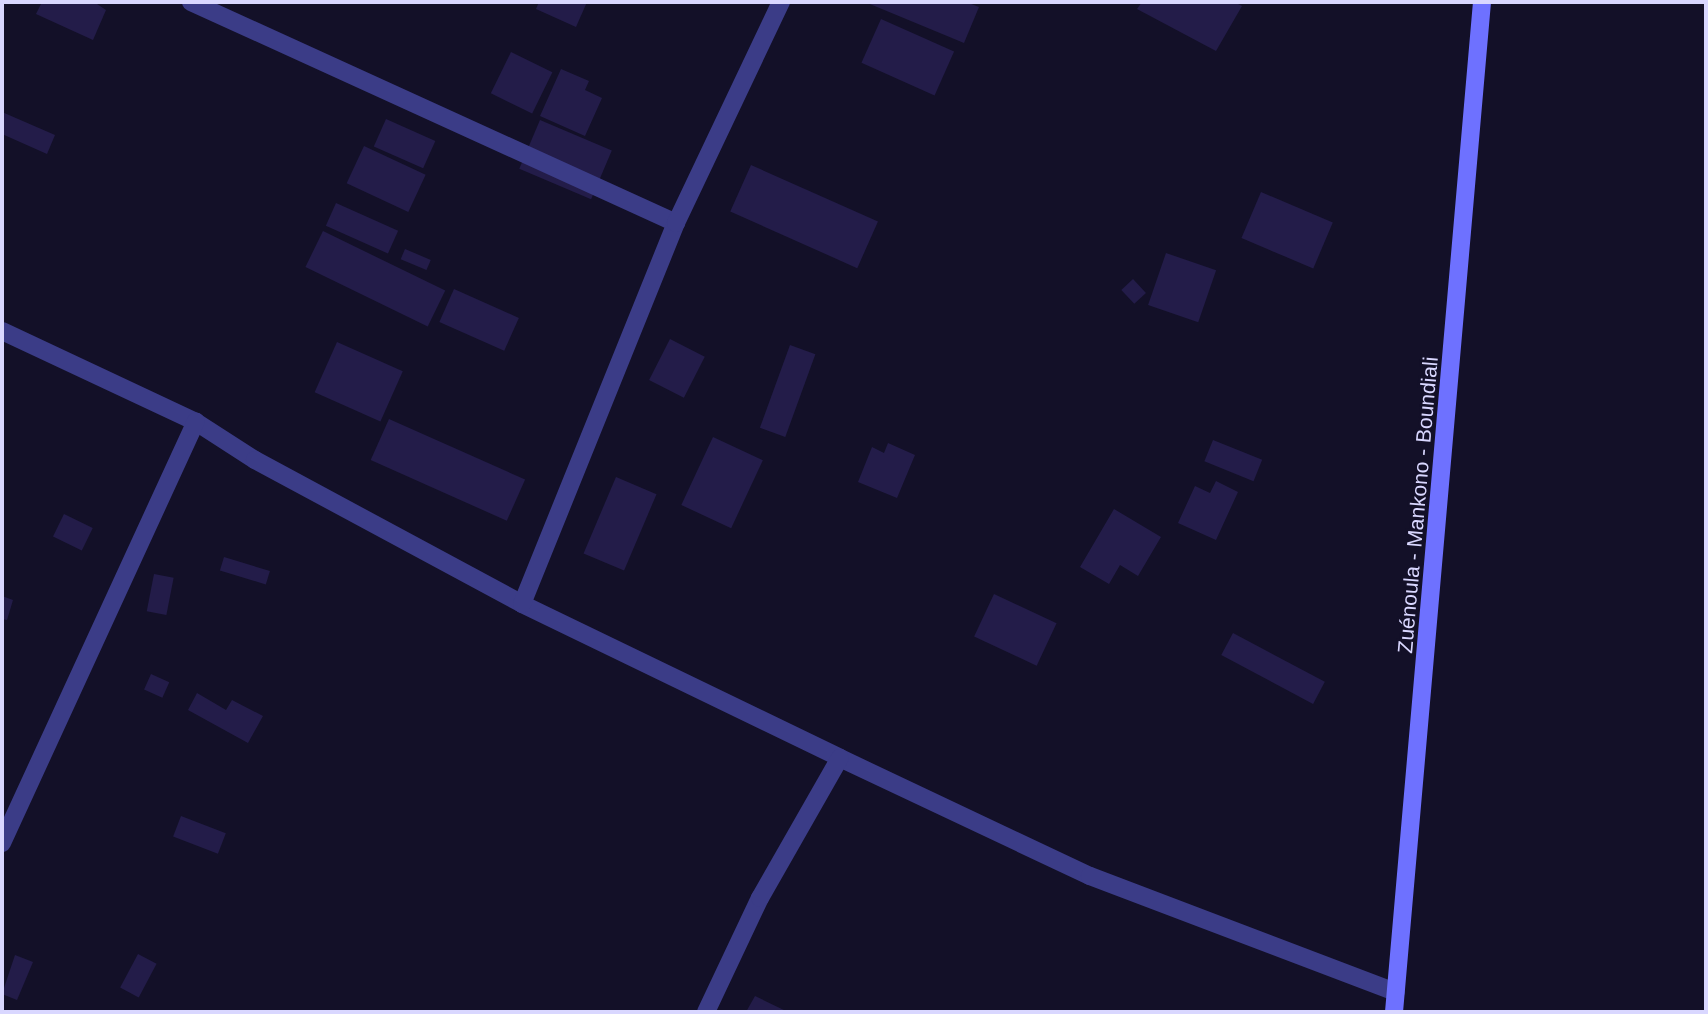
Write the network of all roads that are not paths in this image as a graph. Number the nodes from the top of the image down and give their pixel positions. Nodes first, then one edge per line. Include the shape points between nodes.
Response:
1 (191, 2) edge
2 (780, 2) edge
3 (1482, 2) edge
4 (676, 223) junction
5 (2, 331) edge
6 (196, 422) junction
7 (522, 604) junction
8 (839, 758) junction
9 (2, 843) edge
10 (1396, 992) junction
11 (706, 1012) edge
12 (1394, 1012) edge

1 - 4 street
2 - 4 street
3 - 10 main road, Zuénoula - Mankono - Boundiali
4 - 7 street
5 - 6 street
6 - 7 street via 255,460
6 - 9 street
7 - 8 street
8 - 10 street via 1090,876
8 - 11 street via 760,898
10 - 12 main road, Zuénoula - Mankono - Boundiali

